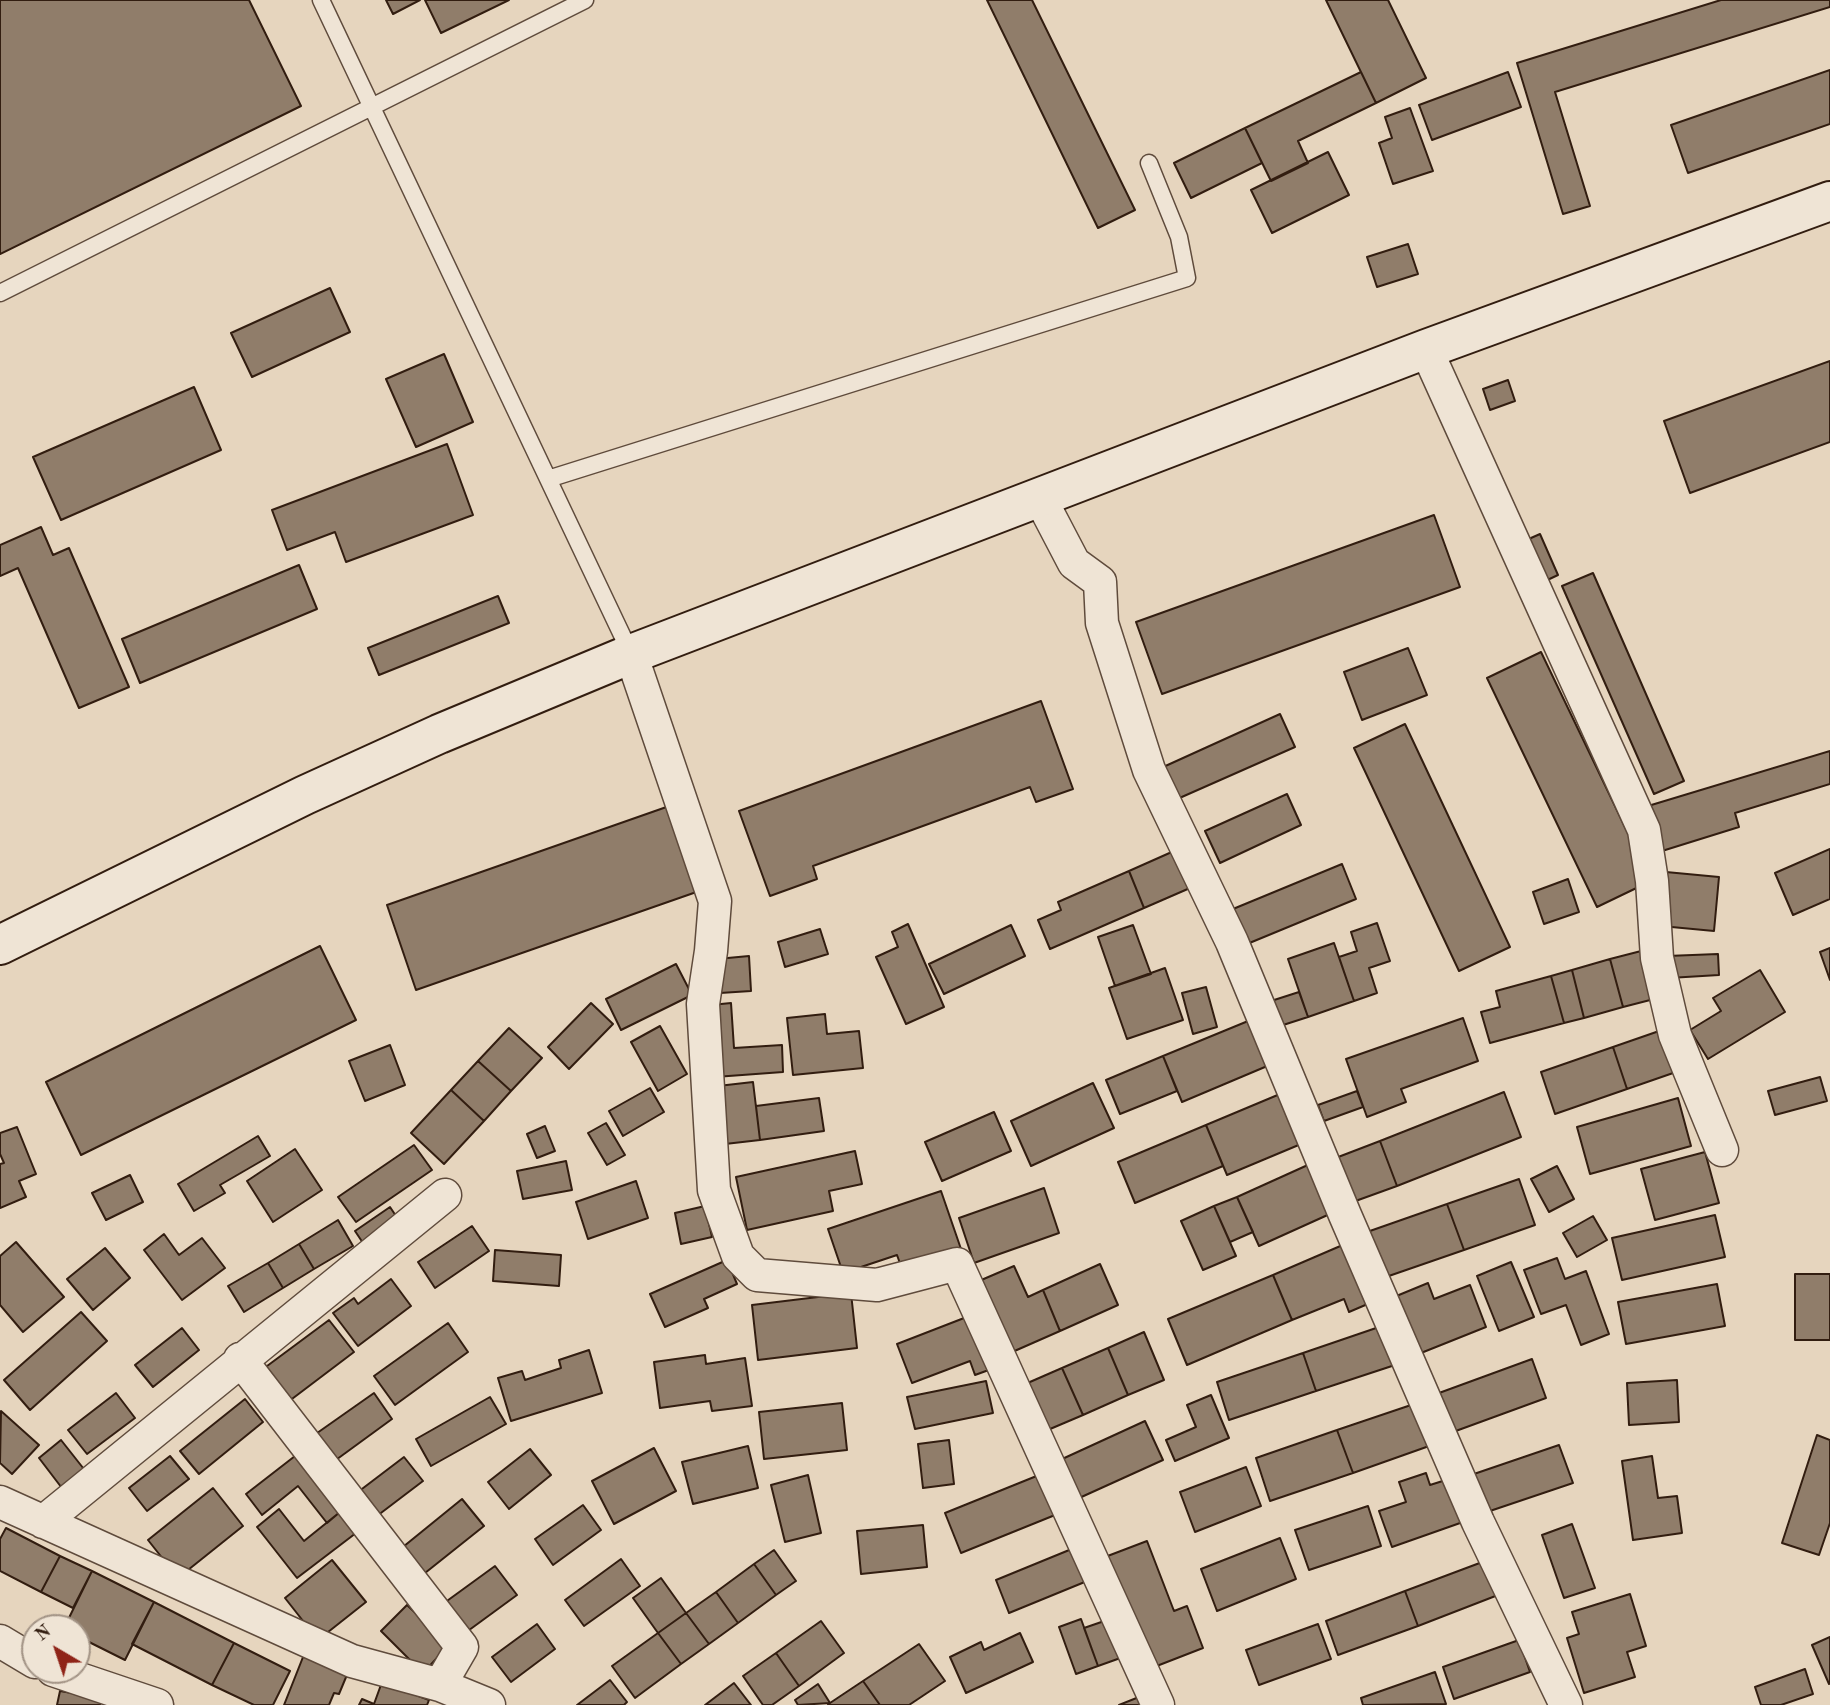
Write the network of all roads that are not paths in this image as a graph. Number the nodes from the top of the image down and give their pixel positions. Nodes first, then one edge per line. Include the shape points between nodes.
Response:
1 (321, 0) edge
2 (584, 0) edge
3 (373, 106) junction
4 (1149, 163) dead end
5 (1830, 201) edge
6 (0, 293) edge
7 (1426, 349) junction
8 (548, 479) junction
9 (1040, 498) junction
10 (631, 654) junction
11 (0, 945) edge
12 (1722, 1150) dead end
13 (445, 1195) dead end
14 (240, 1359) junction
15 (0, 1502) edge
16 (43, 1522) junction
17 (0, 1641) edge
18 (21, 1654) edge
19 (91, 1683) edge
20 (440, 1685) junction
21 (157, 1705) edge
22 (489, 1705) edge
23 (1158, 1705) edge
24 (1566, 1705) edge

1 - 3 lane
2 - 3 lane
3 - 6 lane
3 - 8 lane
4 - 8 lane via 1179,237 1187,278
5 - 7 main road
7 - 9 main road
7 - 12 street via 1644,830 1657,958 1675,1035
8 - 10 lane
9 - 10 main road
9 - 24 street via 1074,563 1100,582 1102,623 1149,770 1232,942 1456,1471
10 - 11 main road via 305,795
10 - 23 street via 715,901 703,1004 713,1176 738,1256 757,1275 877,1285 957,1264
13 - 14 street
14 - 16 street
14 - 20 street via 462,1647
15 - 16 street
16 - 20 street via 352,1661
17 - 18 street
19 - 21 street
20 - 22 street

